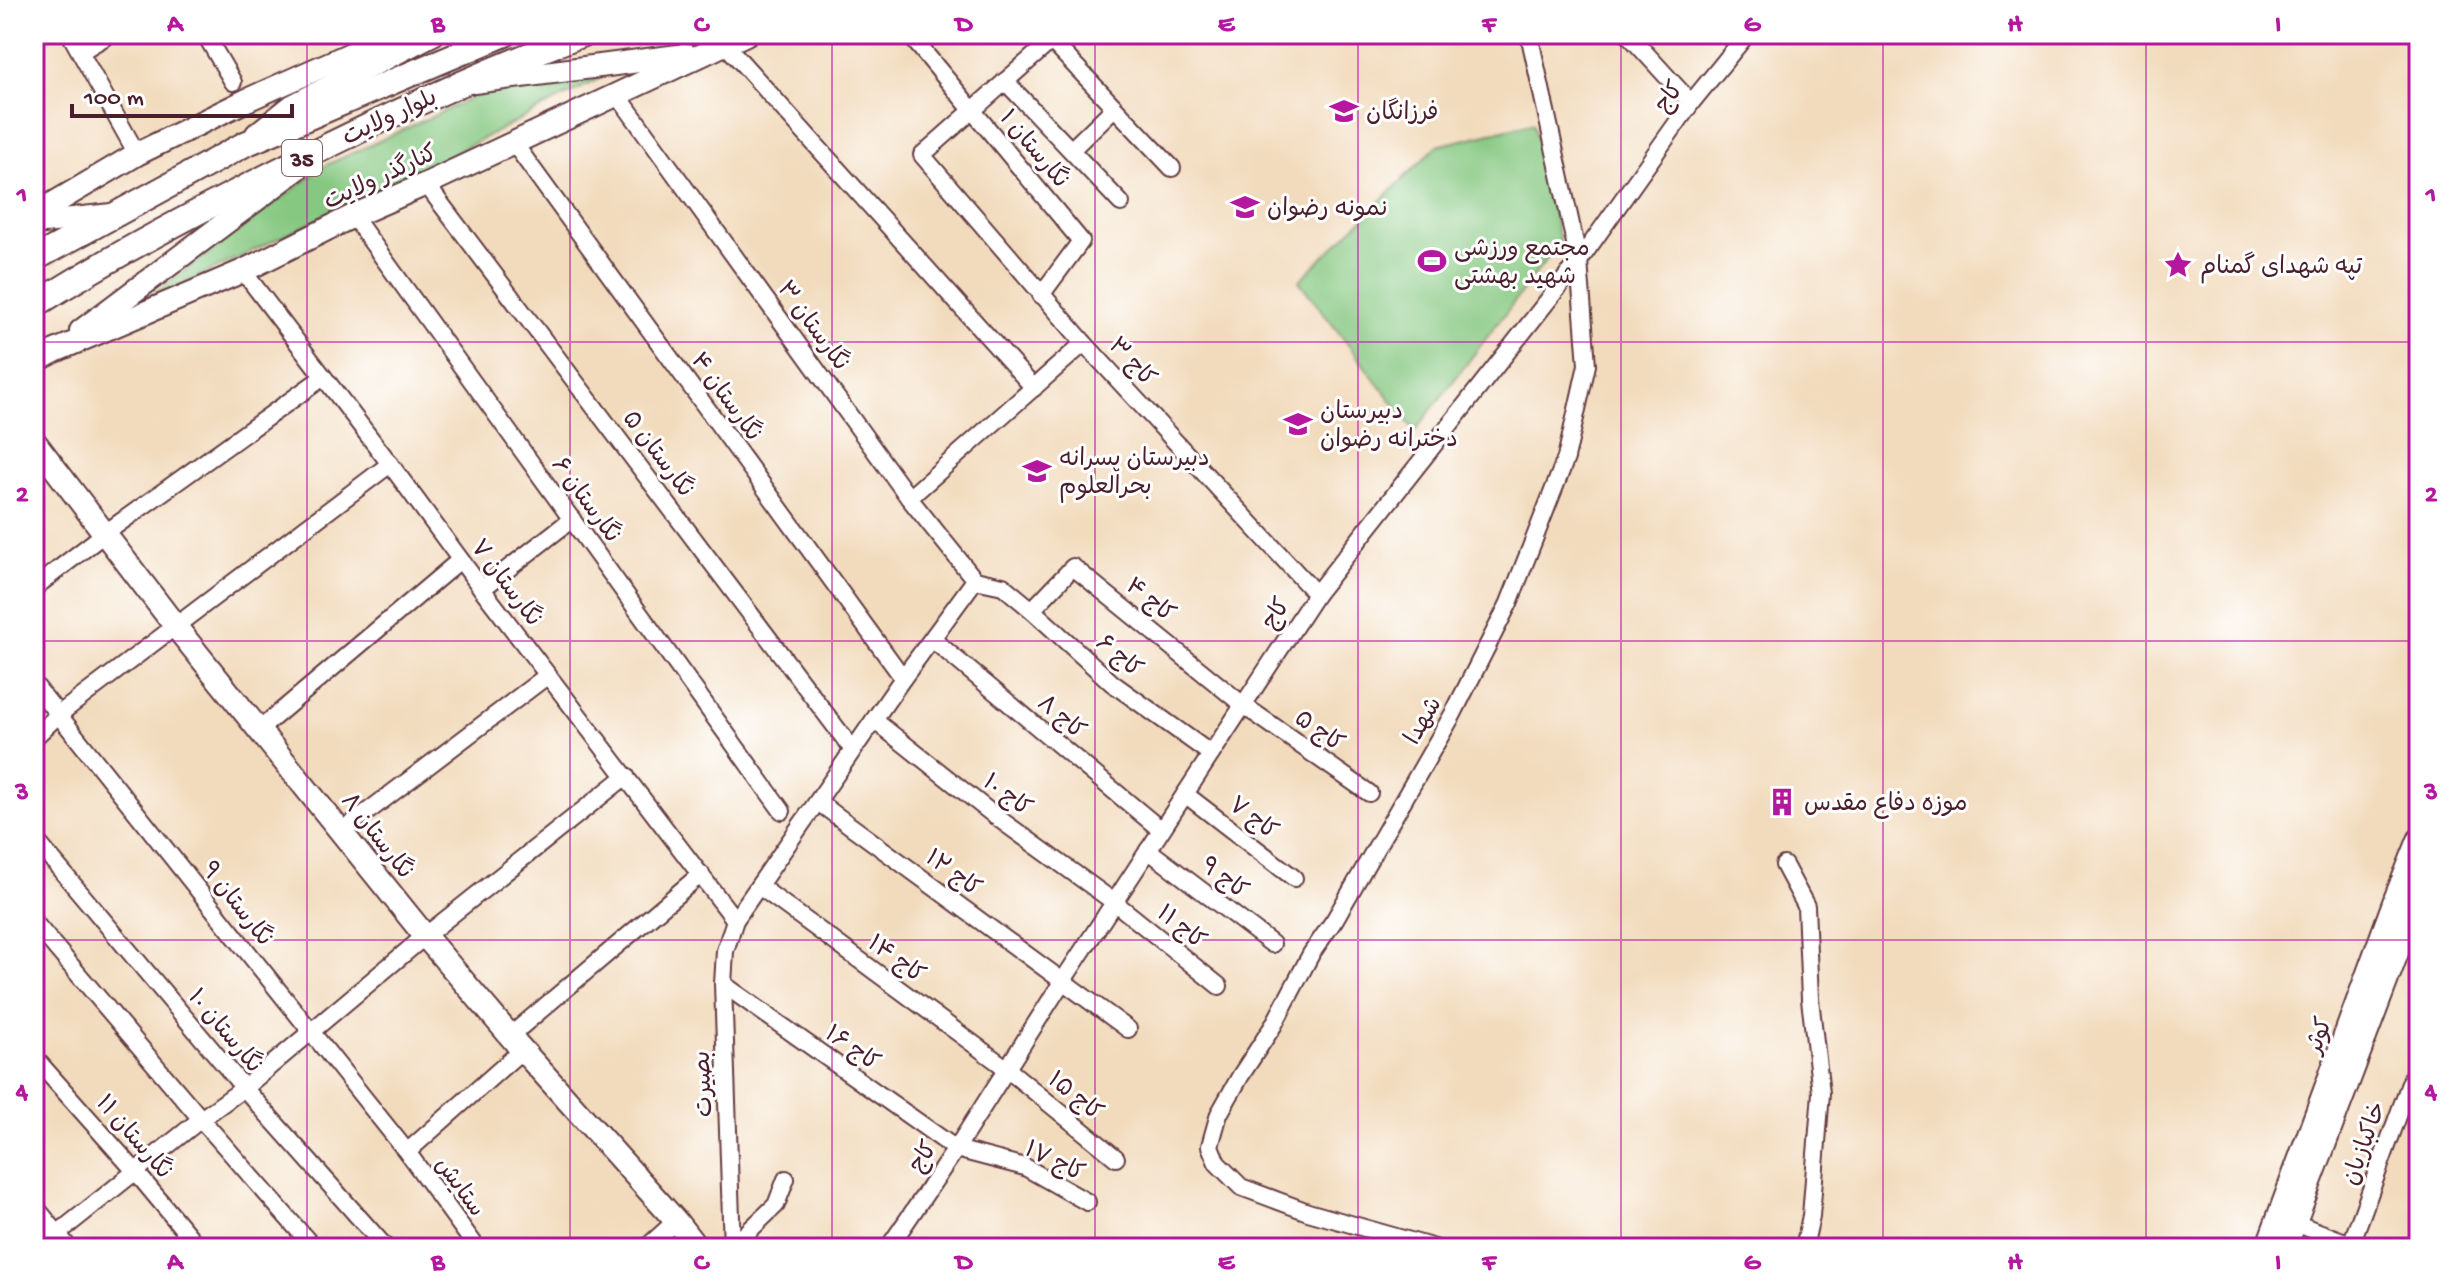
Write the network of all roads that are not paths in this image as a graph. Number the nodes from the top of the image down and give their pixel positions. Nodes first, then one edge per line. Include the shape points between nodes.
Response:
1 (70, 34) edge
2 (110, 34) edge
3 (205, 34) edge
4 (395, 34) edge
5 (433, 34) edge
6 (505, 34) edge
7 (583, 34) edge
8 (746, 34) edge
9 (909, 34) edge
10 (1529, 34) edge
11 (1628, 34) edge
12 (1747, 34) edge
13 (1048, 38) edge
14 (725, 44) junction
15 (80, 52) junction
16 (704, 53) junction
17 (1005, 81) junction
18 (233, 82) dead end
19 (461, 83) junction
20 (617, 94) junction
21 (1691, 103) junction
22 (1114, 108) junction
23 (972, 110) junction
24 (513, 142) junction
25 (332, 143) junction
26 (245, 144) junction
27 (1071, 150) junction
28 (137, 154) junction
29 (1172, 168) dead end
30 (426, 184) junction
31 (1121, 203) dead end
32 (34, 215) edge
33 (113, 215) junction
34 (353, 216) junction
35 (34, 223) edge
36 (36, 259) edge
37 (1579, 261) junction
38 (243, 271) junction
39 (70, 283) junction
40 (1041, 295) junction
41 (34, 296) edge
42 (34, 306) edge
43 (1084, 343) junction
44 (55, 351) junction
45 (34, 362) edge
46 (322, 378) junction
47 (1034, 388) junction
48 (34, 441) edge
49 (390, 464) junction
50 (909, 498) junction
51 (572, 519) junction
52 (104, 534) junction
53 (460, 560) junction
54 (975, 580) junction
55 (34, 588) edge
56 (482, 589) junction
57 (1316, 594) junction
58 (1032, 610) junction
59 (176, 627) junction
60 (932, 639) junction
61 (548, 675) junction
62 (903, 678) junction
63 (34, 684) edge
64 (1243, 705) junction
65 (58, 715) junction
66 (874, 720) junction
67 (260, 729) junction
68 (34, 738) edge
69 (853, 750) junction
70 (1211, 754) junction
71 (626, 776) junction
72 (1369, 793) dead end
73 (1185, 794) junction
74 (818, 802) junction
75 (782, 811) dead end
76 (1161, 830) junction
77 (342, 831) junction
78 (34, 838) edge
79 (2419, 840) edge
80 (1148, 850) junction
81 (1784, 865) dead end
82 (701, 874) junction
83 (1294, 878) dead end
84 (759, 886) junction
85 (2412, 901) edge
86 (1114, 902) junction
87 (735, 920) junction
88 (34, 922) edge
89 (425, 936) junction
90 (1272, 944) dead end
91 (1062, 982) junction
92 (723, 984) junction
93 (1219, 986) dead end
94 (1128, 1029) dead end
95 (310, 1032) junction
96 (516, 1043) junction
97 (34, 1057) edge
98 (2419, 1059) edge
99 (1006, 1068) junction
100 (2414, 1086) edge
101 (244, 1088) junction
102 (201, 1119) junction
103 (956, 1149) junction
104 (407, 1152) junction
105 (1116, 1158) dead end
106 (135, 1171) junction
107 (786, 1179) dead end
108 (1087, 1202) dead end
109 (34, 1205) edge
110 (2287, 1220) junction
111 (676, 1221) junction
112 (57, 1234) junction
113 (2356, 1246) edge
114 (34, 1247) edge
115 (69, 1248) edge
116 (199, 1248) edge
117 (314, 1248) edge
118 (386, 1248) edge
119 (477, 1248) edge
120 (646, 1248) edge
121 (697, 1248) edge
122 (732, 1248) edge
123 (885, 1248) edge
124 (1435, 1248) edge
125 (1804, 1248) edge
126 (2267, 1248) edge
127 (2285, 1248) edge

1 - 15 street
2 - 15 street
3 - 18 street
4 - 28 main road
5 - 26 main road via 292,106
6 - 26 main road, بلوار ولایت / 35
7 - 19 main road, بلوار ولایت / 35
8 - 14 main road, کنارگذر ولایت
9 - 23 street, نگارستان ۱
10 - 37 street, شهدا
11 - 21 street
12 - 21 street, کاج
13 - 17 street
13 - 22 street
14 - 16 main road, کنارگذر ولایت
14 - 47 street
15 - 28 street
16 - 19 main road
16 - 20 main road, کنارگذر ولایت
17 - 23 street
17 - 27 street
19 - 25 main road, بلوار ولایت / 35
20 - 24 main road, کنارگذر ولایت
20 - 50 street, نگارستان ۳
21 - 37 street, کاج
22 - 27 street
22 - 29 street
23 - 40 street, نگارستان ۱ via 1081,241
23 - 40 street, کاج ۳ via 922,155
24 - 30 main road, کنارگذر ولایت
24 - 62 street, نگارستان ۴
25 - 39 main road, بلوار ولایت / 35
25 - 44 main road
26 - 33 main road, بلوار ولایت / 35
27 - 31 street
28 - 32 main road
30 - 34 main road, کنارگذر ولایت
30 - 69 street, نگارستان ۵
33 - 35 main road
33 - 36 main road, بلوار ولایت / 35
34 - 38 main road, کنارگذر ولایت
34 - 51 street, نگارستان ۶
37 - 57 street, کاج
37 - 124 street, شهدا via 1587,365 1566,458 1509,603 1453,714 1219,1114 1210,1146 1217,1163 1241,1187
38 - 44 main road, کنارگذر ولایت
38 - 46 street, نگارستان ۷
39 - 41 main road
39 - 42 main road, بلوار ولایت / 35
40 - 43 street, کاج ۳
43 - 47 street
43 - 57 street, کاج ۳
44 - 45 main road, کنارگذر ولایت
46 - 49 street, نگارستان ۷
46 - 52 street
47 - 50 street
48 - 52 main road, نگارستان ۸
49 - 53 street, نگارستان ۷
49 - 59 street
50 - 54 street, نگارستان ۳
51 - 56 street
51 - 75 street, نگارستان ۶
52 - 55 street
52 - 59 main road, نگارستان ۸
53 - 56 street, نگارستان ۷
53 - 67 street
54 - 58 street, کاج ۶ via 1003,586
54 - 60 street
56 - 61 street, نگارستان ۷
57 - 64 street, کاج
58 - 64 street, کاج ۴ via 1073,567
58 - 70 street, کاج ۶ via 1112,683
59 - 65 street
59 - 67 main road, نگارستان ۸
60 - 62 street
60 - 76 street, کاج ۸
61 - 71 street, نگارستان ۷
61 - 77 street
62 - 66 street
63 - 65 street, نگارستان ۹
64 - 70 street, کاج
64 - 72 street, کاج ۵
65 - 68 street
65 - 95 street, نگارستان ۹
66 - 69 street
66 - 86 street, کاج ۱۰
67 - 77 main road, نگارستان ۸
69 - 74 street
70 - 73 street, کاج
71 - 82 street, نگارستان ۷
71 - 89 street
73 - 76 street, کاج
73 - 83 street, کاج ۷
74 - 84 street
74 - 91 street, کاج ۱۲
76 - 80 street, کاج
77 - 89 main road, نگارستان ۸
78 - 101 street, نگارستان ۱۰
79 - 85 main road, کوثر
80 - 86 street, کاج
80 - 90 street, کاج ۹
81 - 125 street via 1806,906 1821,1093
82 - 87 street, نگارستان ۷
82 - 96 street
84 - 87 street
84 - 99 street, کاج ۱۴
85 - 110 main road, کوثر
86 - 91 street, کاج
86 - 93 street, کاج ۱۱
87 - 92 street, بصیرت via 725,951
88 - 102 street
89 - 95 street
89 - 96 main road, نگارستان ۸
91 - 94 street, کاج ۱۲
91 - 99 street, کاج
92 - 103 street, کاج ۱۶
92 - 122 street, بصیرت
95 - 101 street
95 - 104 street, نگارستان ۹
96 - 104 street
96 - 111 main road, نگارستان ۸
97 - 106 street, نگارستان ۱۱
98 - 100 street, خاکبازیان
99 - 103 street, کاج
99 - 105 street, کاج ۱۵
100 - 113 street, خاکبازیان
101 - 102 street
101 - 118 street, نگارستان ۱۰
102 - 106 street
102 - 117 street
103 - 108 street, کاج ۱۷ via 1025,1167
103 - 123 street, کاج
104 - 119 street, ستایش
106 - 112 street
106 - 116 street, نگارستان ۱۱
107 - 122 street via 776,1205
109 - 112 street
110 - 113 street
110 - 126 main road, کوثر
110 - 127 main road, کوثر
111 - 120 street
111 - 121 main road, نگارستان ۸
112 - 114 street
112 - 115 street

